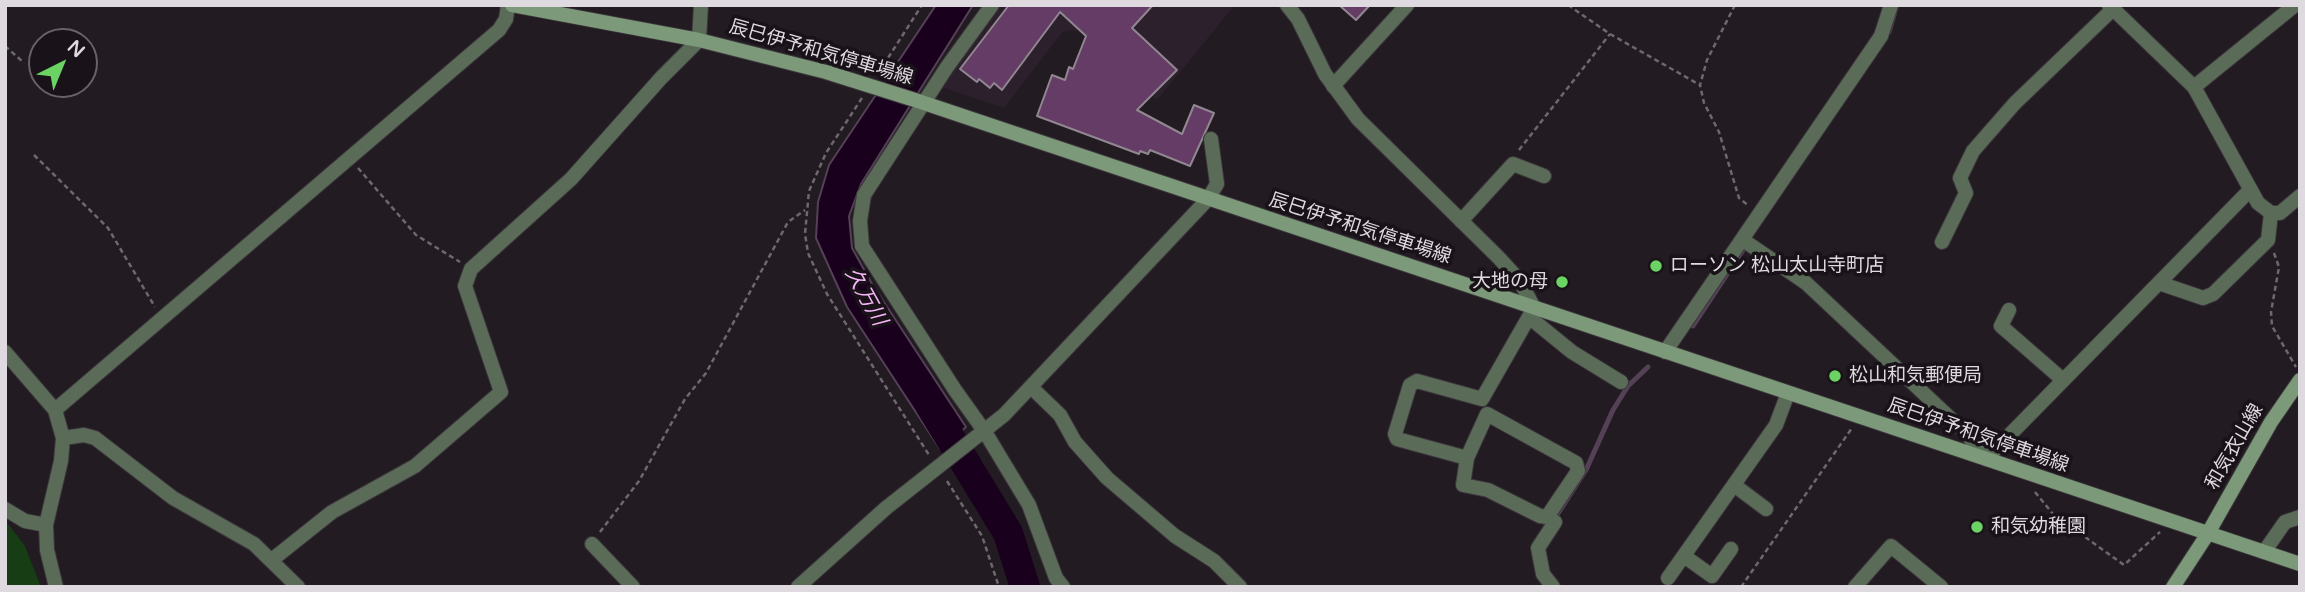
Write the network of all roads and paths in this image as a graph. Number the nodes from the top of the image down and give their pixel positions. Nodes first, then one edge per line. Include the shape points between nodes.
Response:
1 (510, 5) edge
2 (701, 5) edge
3 (992, 5) edge
4 (1287, 5) edge
5 (1407, 5) edge
6 (1568, 5) edge
7 (1735, 5) edge
8 (1891, 5) edge
9 (2295, 5) edge
10 (2111, 7) edge
11 (1610, 34) junction
12 (699, 40) junction
13 (5, 46) edge
14 (23, 62) dead end
15 (1700, 85) junction
16 (1332, 86) junction
17 (2194, 87) junction
18 (919, 101) junction
19 (1211, 139) dead end
20 (34, 155) dead end
21 (348, 158) junction
22 (1513, 164) junction
23 (1544, 176) dead end
24 (2250, 190) junction
25 (2300, 196) edge
26 (1208, 199) junction
27 (806, 209) dead end
28 (2272, 213) junction
29 (1760, 215) junction
30 (1461, 221) junction
31 (1743, 240) junction
32 (2268, 240) junction
33 (1942, 242) dead end
34 (471, 269) junction
35 (2159, 283) junction
36 (2009, 310) dead end
37 (1531, 312) junction
38 (161, 319) junction
39 (5, 352) edge
40 (1665, 352) junction
41 (2300, 371) edge
42 (2063, 380) junction
43 (2300, 380) edge
44 (1621, 382) dead end
45 (1031, 387) junction
46 (1788, 393) junction
47 (1482, 400) junction
48 (55, 410) junction
49 (1487, 414) junction
50 (1860, 417) junction
51 (981, 436) junction
52 (63, 438) junction
53 (1467, 458) junction
54 (1986, 459) junction
55 (2033, 475) junction
56 (1734, 485) junction
57 (5, 509) edge
58 (1766, 509) dead end
59 (1547, 517) junction
60 (2300, 517) edge
61 (2170, 522) junction
62 (46, 525) junction
63 (2207, 535) junction
64 (593, 544) joint
65 (1731, 549) dead end
66 (2264, 552) junction
67 (1684, 556) junction
68 (272, 559) junction
69 (2300, 564) edge
70 (1668, 578) dead end
71 (56, 587) edge
72 (298, 587) edge
73 (633, 587) edge
74 (798, 587) edge
75 (1063, 587) edge
76 (1240, 587) edge
77 (1553, 587) edge
78 (1741, 587) edge
79 (1855, 587) edge
80 (1941, 587) edge
81 (2173, 587) edge

1 - 12 main road, 辰巳伊予和気停車場線
1 - 21 street via 499,30
2 - 12 street
3 - 18 street
4 - 16 street
5 - 16 street
6 - 11 path
7 - 15 path via 1707,60
8 - 29 street via 1881,36
9 - 17 street
10 - 17 street
10 - 33 street via 1973,151 1960,178 1966,193
11 - 15 path
11 - 22 path via 1513,157
12 - 18 main road, 辰巳伊予和気停車場線
12 - 34 street via 570,180
13 - 14 path
15 - 29 path via 1739,198
16 - 30 street via 1358,119
17 - 24 street
18 - 26 main road, 辰巳伊予和気停車場線
18 - 51 street via 864,195 862,246
19 - 26 street via 1217,184
20 - 38 path via 108,228
21 - 34 path via 416,235
21 - 38 street
22 - 23 street
22 - 30 street
24 - 28 street
24 - 35 street
25 - 28 street via 2287,209
26 - 37 main road, 辰巳伊予和気停車場線
26 - 45 street
27 - 64 path via 788,222 706,373 685,399 639,481
28 - 32 street
29 - 31 street
30 - 37 street via 1520,281
31 - 40 street
31 - 54 street via 1806,283 1966,433
32 - 35 street via 2213,294 2203,298
32 - 41 path via 2279,267 2272,326
34 - 68 street via 466,286 500,392 415,466 332,512
35 - 42 street
36 - 42 street via 2001,326
37 - 40 main road, 辰巳伊予和気停車場線
37 - 44 street via 1572,352
37 - 47 street
38 - 48 street
39 - 48 street
40 - 46 main road, 辰巳伊予和気停車場線
42 - 54 street
43 - 63 main road, 和気衣山線
45 - 51 street
45 - 76 street via 1060,415 1075,442 1107,478 1175,536 1214,561
46 - 50 main road, 辰巳伊予和気停車場線
46 - 56 street via 1776,425
47 - 49 street
47 - 53 street via 1416,381 1410,384 1395,435
48 - 52 street
49 - 53 street
49 - 59 street via 1576,463 1578,471
50 - 54 main road, 辰巳伊予和気停車場線
50 - 78 path
51 - 74 street via 886,508
51 - 75 street via 1029,506
52 - 62 street
52 - 68 street via 95,438 173,498
53 - 59 street via 1463,485 1488,490
54 - 55 main road, 辰巳伊予和気停車場線
55 - 61 main road, 辰巳伊予和気停車場線
55 - 61 path via 2034,492 2053,514 2124,565
56 - 58 street
56 - 67 street
57 - 62 street via 25,521
59 - 77 street via 1555,523 1538,548 1543,574
60 - 66 street via 2285,522
61 - 63 main road, 辰巳伊予和気停車場線
62 - 71 street
63 - 66 main road, 辰巳伊予和気停車場線
63 - 81 main road
64 - 73 street
65 - 67 street via 1712,576
66 - 69 main road, 辰巳伊予和気停車場線
67 - 70 street
68 - 72 street
79 - 80 street via 1891,546

